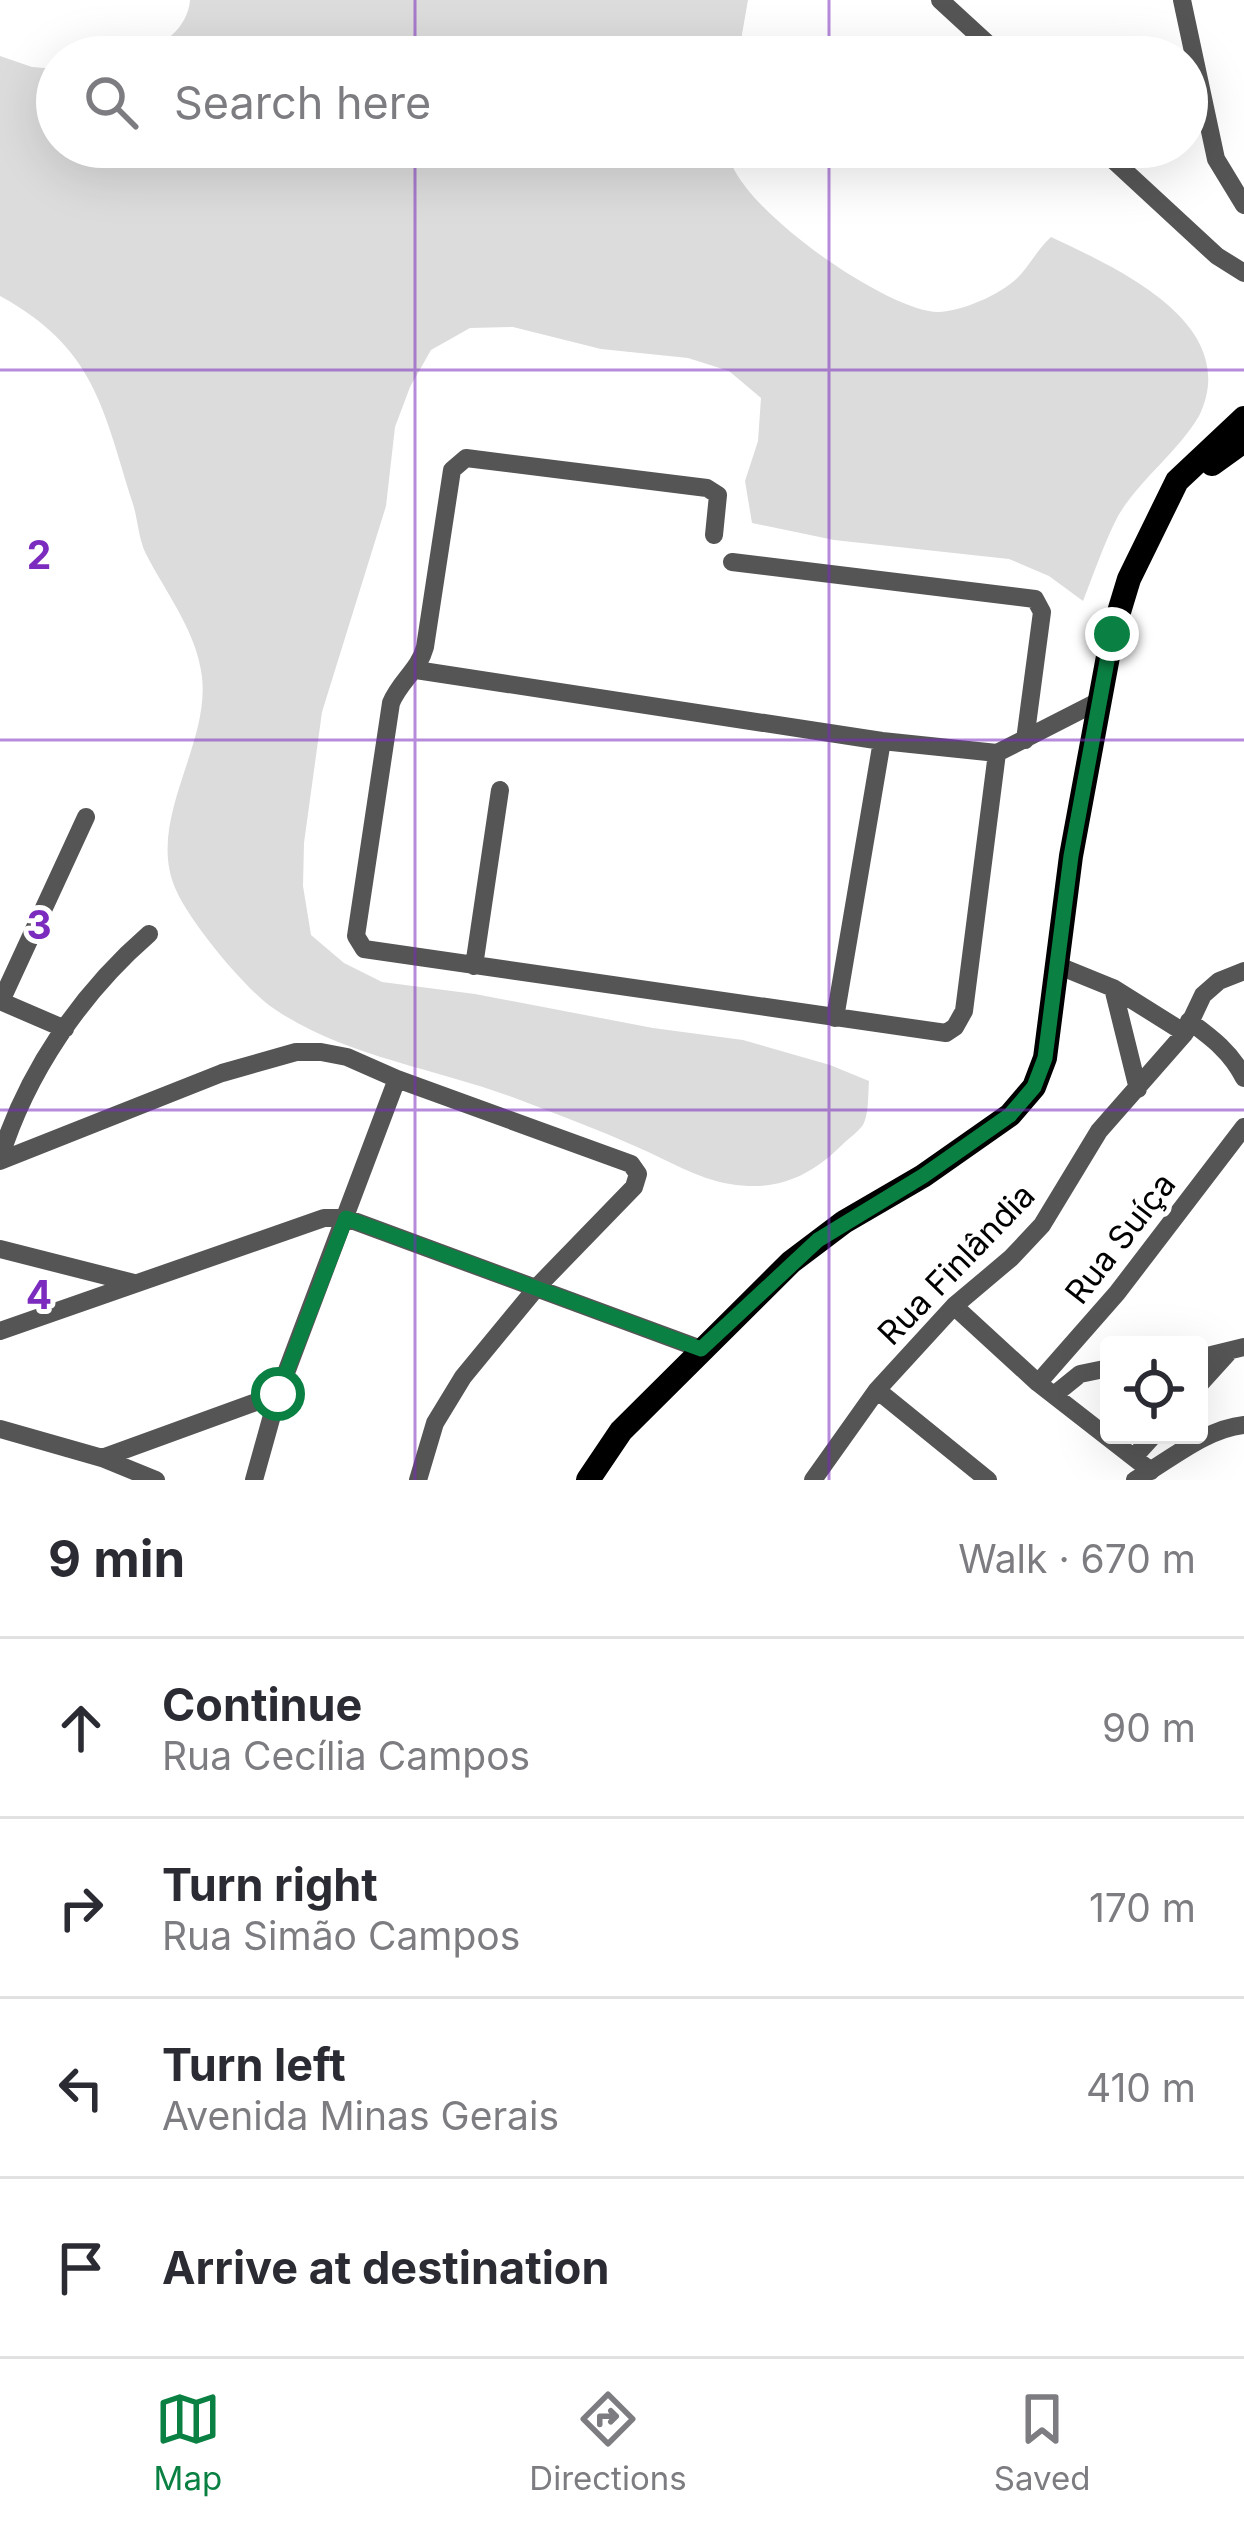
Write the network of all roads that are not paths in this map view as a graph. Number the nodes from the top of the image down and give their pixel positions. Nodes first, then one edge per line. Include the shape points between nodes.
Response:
1 (940, 0) edge
2 (1181, 0) edge
3 (979, 36) edge
4 (1189, 36) edge
5 (1208, 123) edge
6 (1122, 168) edge
7 (1244, 205) edge
8 (1244, 274) edge
9 (1244, 418) edge
10 (1244, 441) edge
11 (1158, 516) junction
12 (714, 535) dead end
13 (732, 562) dead end
14 (416, 670) junction
15 (1097, 702) junction
16 (1025, 740) junction
17 (882, 741) junction
18 (997, 753) junction
19 (500, 790) dead end
20 (86, 817) dead end
21 (149, 934) dead end
22 (474, 965) junction
23 (1059, 966) junction
24 (1244, 971) edge
25 (1112, 988) junction
26 (1, 1001) edge
27 (835, 1018) junction
28 (1187, 1027) junction
29 (65, 1029) junction
30 (1244, 1078) edge
31 (397, 1079) junction
32 (1138, 1089) junction
33 (1244, 1126) edge
34 (0, 1160) edge
35 (346, 1218) junction
36 (0, 1249) edge
37 (134, 1282) junction
38 (538, 1286) junction
39 (954, 1306) junction
40 (0, 1331) edge
41 (701, 1349) junction
42 (1236, 1350) edge
43 (1100, 1370) edge
44 (1208, 1376) edge
45 (1046, 1389) junction
46 (878, 1390) junction
47 (278, 1394) junction
48 (1244, 1425) edge
49 (0, 1429) edge
50 (1146, 1444) edge
51 (1134, 1457) junction
52 (102, 1458) junction
53 (1143, 1475) edge
54 (156, 1480) edge
55 (254, 1480) edge
56 (418, 1480) edge
57 (588, 1480) edge
58 (813, 1480) edge
59 (988, 1480) edge

1 - 3 street
2 - 4 street
5 - 7 street via 1216,159
6 - 8 street
9 - 11 main road via 1187,468
10 - 11 main road
11 - 15 main road via 1130,578
12 - 14 street via 718,496 707,488 466,458 449,478
13 - 16 street via 1035,598 1042,612
14 - 17 street
14 - 22 street via 392,704 356,936 371,952
15 - 16 street
15 - 23 main road
16 - 18 street
17 - 18 street
17 - 27 street
18 - 27 street via 959,1021 939,1034
19 - 22 street
20 - 26 street
21 - 29 street
22 - 27 street
23 - 25 street
23 - 41 main road via 1045,1058 1025,1101 818,1240
24 - 28 street, Rua Finlândia via 1203,994
25 - 28 street
25 - 32 street
26 - 29 street
28 - 30 street via 1220,1043
28 - 32 street, Rua Finlândia
29 - 34 street via 29,1081
31 - 34 street via 347,1057 296,1052
31 - 35 street
31 - 38 street via 631,1164 638,1174
32 - 39 street, Rua Finlândia via 1099,1131 1042,1225
33 - 45 street, Rua Suíça
35 - 37 street via 299,1223
35 - 38 street
35 - 47 street
36 - 37 street
37 - 40 street
38 - 41 street
38 - 56 street via 448,1399
39 - 45 street
39 - 46 street, Rua Finlândia
41 - 57 main road via 621,1431
42 - 44 street
43 - 45 street
45 - 51 street
46 - 58 street, Rua Finlândia
46 - 59 street
47 - 52 street
47 - 55 street
48 - 53 street via 1204,1437
49 - 52 street
50 - 51 street
51 - 53 street
52 - 54 street

